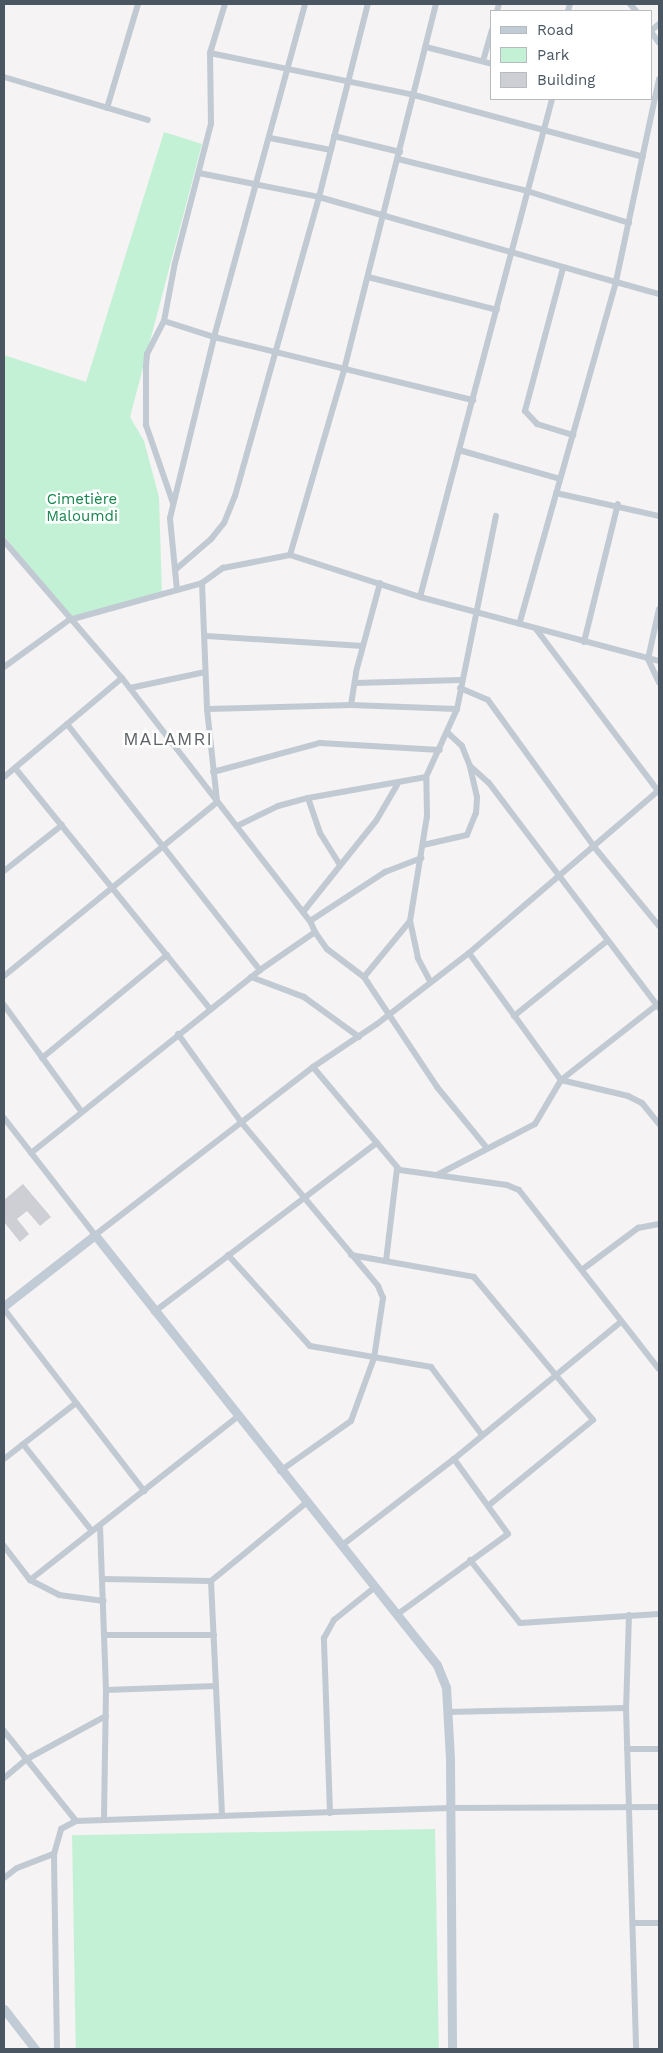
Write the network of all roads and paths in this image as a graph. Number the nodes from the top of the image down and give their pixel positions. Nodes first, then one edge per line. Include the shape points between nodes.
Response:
1 (138, 4) edge
2 (225, 4) edge
3 (304, 4) edge
4 (368, 4) edge
5 (436, 4) edge
6 (490, 37) edge
7 (426, 46) junction
8 (210, 53) junction
9 (483, 61) junction
10 (490, 63) edge
11 (288, 68) junction
12 (4, 77) edge
13 (659, 79) edge
14 (348, 80) junction
15 (414, 95) junction
16 (552, 100) edge
17 (107, 108) junction
18 (148, 120) dead end
19 (544, 130) junction
20 (334, 136) junction
21 (270, 138) junction
22 (331, 150) junction
23 (399, 155) junction
24 (642, 157) junction
25 (199, 174) junction
26 (256, 187) junction
27 (527, 191) junction
28 (319, 197) junction
29 (384, 214) junction
30 (629, 223) junction
31 (512, 254) junction
32 (563, 268) junction
33 (368, 277) junction
34 (616, 282) junction
35 (659, 294) edge
36 (497, 310) junction
37 (164, 321) junction
38 (214, 337) junction
39 (276, 352) junction
40 (344, 370) junction
41 (472, 400) junction
42 (573, 435) junction
43 (459, 450) junction
44 (560, 479) junction
45 (556, 493) junction
46 (173, 504) junction
47 (618, 504) junction
48 (496, 516) dead end
49 (659, 516) edge
50 (4, 541) edge
51 (290, 555) junction
52 (175, 570) junction
53 (202, 583) junction
54 (380, 583) junction
55 (178, 590) junction
56 (420, 598) junction
57 (659, 609) edge
58 (475, 612) junction
59 (69, 620) junction
60 (519, 624) junction
61 (536, 629) junction
62 (207, 636) junction
63 (584, 642) junction
64 (363, 646) junction
65 (648, 659) junction
66 (659, 662) edge
67 (4, 667) edge
68 (205, 672) junction
69 (122, 678) junction
70 (461, 680) junction
71 (354, 683) junction
72 (659, 683) edge
73 (130, 688) junction
74 (460, 688) junction
75 (351, 705) junction
76 (207, 709) junction
77 (457, 709) junction
78 (67, 724) junction
79 (449, 734) junction
80 (440, 750) junction
81 (470, 766) junction
82 (15, 768) junction
83 (214, 772) junction
84 (4, 776) edge
85 (426, 777) junction
86 (397, 785) junction
87 (659, 791) edge
88 (308, 798) junction
89 (217, 802) junction
90 (62, 825) junction
91 (237, 826) junction
92 (423, 845) junction
93 (595, 848) junction
94 (162, 849) junction
95 (421, 858) junction
96 (339, 864) junction
97 (4, 871) edge
98 (560, 879) junction
99 (114, 889) junction
100 (303, 912) junction
101 (310, 921) junction
102 (410, 921) junction
103 (659, 926) edge
104 (315, 932) junction
105 (607, 941) junction
106 (468, 953) junction
107 (167, 955) junction
108 (260, 970) junction
109 (4, 976) edge
110 (251, 977) junction
111 (364, 977) junction
112 (430, 981) junction
113 (4, 1005) edge
114 (658, 1006) edge
115 (210, 1009) junction
116 (390, 1014) junction
117 (514, 1016) junction
118 (178, 1034) junction
119 (359, 1036) junction
120 (42, 1058) junction
121 (313, 1066) junction
122 (561, 1080) junction
123 (82, 1111) junction
124 (4, 1118) edge
125 (658, 1120) edge
126 (241, 1122) junction
127 (377, 1143) junction
128 (487, 1148) junction
129 (31, 1153) junction
130 (397, 1169) junction
131 (436, 1176) junction
132 (301, 1198) junction
133 (659, 1224) edge
134 (95, 1235) junction
135 (228, 1255) junction
136 (351, 1255) junction
137 (386, 1261) junction
138 (583, 1269) junction
139 (4, 1308) edge
140 (154, 1312) junction
141 (621, 1322) junction
142 (374, 1358) junction
143 (659, 1368) edge
144 (557, 1374) junction
145 (76, 1403) junction
146 (237, 1417) junction
147 (482, 1435) junction
148 (23, 1444) junction
149 (454, 1458) junction
150 (4, 1459) edge
151 (280, 1471) junction
152 (144, 1491) junction
153 (306, 1502) junction
154 (489, 1505) junction
155 (100, 1526) junction
156 (92, 1531) junction
157 (4, 1546) edge
158 (341, 1546) junction
159 (470, 1560) junction
160 (104, 1579) junction
161 (30, 1580) junction
162 (211, 1582) junction
163 (375, 1587) junction
164 (104, 1601) junction
165 (398, 1614) junction
166 (659, 1614) edge
167 (629, 1615) junction
168 (104, 1635) junction
169 (214, 1635) junction
170 (216, 1686) junction
171 (106, 1690) junction
172 (626, 1708) junction
173 (448, 1712) junction
174 (106, 1716) junction
175 (4, 1731) edge
176 (627, 1749) junction
177 (659, 1749) edge
178 (27, 1759) junction
179 (4, 1778) edge
180 (659, 1807) edge
181 (450, 1808) junction
182 (631, 1808) junction
183 (330, 1813) junction
184 (222, 1816) junction
185 (104, 1820) junction
186 (76, 1821) junction
187 (54, 1854) junction
188 (4, 1878) edge
189 (633, 1923) junction
190 (659, 1923) edge
191 (4, 2009) edge
192 (35, 2049) edge
193 (57, 2049) edge
194 (452, 2049) edge
195 (636, 2049) edge

1 - 17 street
2 - 8 street
3 - 11 street
4 - 14 street
5 - 7 street
6 - 9 street
7 - 9 street
7 - 15 street
8 - 11 street
8 - 25 street via 212,124
9 - 10 street
11 - 14 street
11 - 21 street
12 - 17 street
13 - 24 street
14 - 15 street
14 - 20 street
15 - 19 street
15 - 23 street
16 - 19 street
17 - 18 street
19 - 24 street
19 - 27 street
20 - 22 street
20 - 23 street
21 - 22 street
21 - 26 street
22 - 28 street
23 - 27 street
23 - 29 street
24 - 30 street
25 - 26 street
25 - 37 street via 175,263
26 - 28 street
26 - 38 street
27 - 30 street
27 - 31 street
28 - 29 street
28 - 39 street
29 - 31 street
29 - 33 street
30 - 34 street
31 - 32 street
31 - 36 street
32 - 34 street
32 - 42 street via 525,411 536,424
33 - 36 street
33 - 40 street
34 - 35 street
34 - 42 street
36 - 41 street
37 - 38 street
37 - 46 street via 147,354 146,425
38 - 39 street
38 - 46 street
39 - 40 street
39 - 52 street via 224,522 211,540
40 - 41 street
40 - 51 street
41 - 43 street
42 - 44 street
43 - 44 street
43 - 56 street
44 - 45 street
45 - 47 street
45 - 60 street
46 - 52 street via 170,538
47 - 49 street
47 - 63 street
48 - 58 street
50 - 59 street
51 - 53 street via 223,568
51 - 54 street
52 - 55 street
53 - 55 street
53 - 62 street
54 - 56 street
54 - 64 street
55 - 59 street
56 - 58 street
57 - 65 street
58 - 60 street
58 - 70 street
59 - 67 street
59 - 69 street
60 - 61 street
61 - 63 street
61 - 87 street
62 - 64 street
62 - 68 street
63 - 65 street
64 - 71 street
65 - 66 street
65 - 72 street
68 - 73 street
68 - 76 street
69 - 73 street
69 - 78 street
70 - 71 street
70 - 74 street
71 - 75 street
73 - 89 street
74 - 77 street
74 - 93 street via 488,700
75 - 76 street
75 - 77 street
76 - 83 street
77 - 79 street
78 - 82 street
78 - 94 street
79 - 80 street
79 - 81 street via 462,746
80 - 83 street via 320,743
80 - 85 street
81 - 92 street via 478,797 472,826 461,838
81 - 98 street via 489,783
82 - 84 street
82 - 90 street
83 - 89 street
85 - 86 street
85 - 92 street
86 - 88 street
86 - 96 street via 376,821
87 - 93 street
88 - 91 street via 278,806
88 - 96 street via 320,833
89 - 91 street
89 - 94 street
90 - 97 street
90 - 99 street
91 - 100 street
92 - 95 street
93 - 98 street
93 - 103 street
94 - 99 street
94 - 108 street
95 - 101 street via 400,864
95 - 102 street
96 - 100 street via 333,877
98 - 105 street
98 - 106 street
99 - 107 street
99 - 109 street
100 - 101 street
101 - 104 street
102 - 111 street
102 - 112 street via 418,958
104 - 108 street
104 - 111 street via 327,949
105 - 114 street
105 - 117 street
106 - 112 street
106 - 117 street
107 - 115 street
107 - 120 street
108 - 110 street
110 - 115 street
110 - 119 street via 304,997
111 - 116 street
112 - 116 street
113 - 120 street
114 - 122 street
115 - 118 street
116 - 119 street
116 - 128 street via 437,1087
117 - 122 street
118 - 123 street
118 - 126 street
119 - 121 street
120 - 123 street
121 - 126 street
121 - 127 street
122 - 125 street via 628,1096 642,1103
122 - 128 street via 535,1124
123 - 129 street
124 - 129 street
126 - 132 street
126 - 134 street
127 - 130 street
127 - 132 street
128 - 131 street
129 - 134 street
130 - 131 street
130 - 137 street
131 - 138 street via 513,1187
132 - 135 street
132 - 136 street
133 - 138 street via 638,1228
134 - 139 street
134 - 140 street
135 - 140 street
135 - 142 street via 310,1346
136 - 137 street
136 - 142 street via 378,1286 383,1298
137 - 144 street via 474,1277
138 - 141 street
139 - 145 street
140 - 146 street
141 - 143 street
141 - 144 street
142 - 147 street via 424,1365 437,1372
142 - 151 street via 354,1414 346,1426
144 - 147 street
144 - 154 street via 593,1420
145 - 148 street
145 - 152 street
146 - 151 street
146 - 152 street
147 - 149 street
148 - 150 street
148 - 156 street
149 - 154 street
149 - 158 street
151 - 153 street
152 - 155 street
153 - 158 street
153 - 162 street
154 - 159 street via 508,1534
155 - 156 street
155 - 160 street
156 - 161 street
157 - 161 street
158 - 163 street
159 - 165 street
159 - 167 street via 520,1623
160 - 162 street
160 - 164 street
161 - 164 street via 59,1594
162 - 169 street
163 - 165 street
163 - 183 street via 328,1626 322,1645
164 - 168 street
165 - 173 street via 443,1676
166 - 167 street
167 - 172 street
168 - 169 street
168 - 171 street
169 - 170 street
170 - 171 street
170 - 184 street
171 - 174 street
172 - 173 street
172 - 176 street
173 - 181 street
174 - 178 street
174 - 185 street
175 - 178 street
176 - 177 street
176 - 182 street
178 - 179 street
178 - 186 street
180 - 182 street
181 - 182 street
181 - 183 street
181 - 194 street
182 - 189 street
183 - 184 street
184 - 185 street
185 - 186 street
186 - 187 street via 61,1829
187 - 188 street via 17,1868
187 - 193 street
189 - 190 street
189 - 195 street
191 - 192 street

